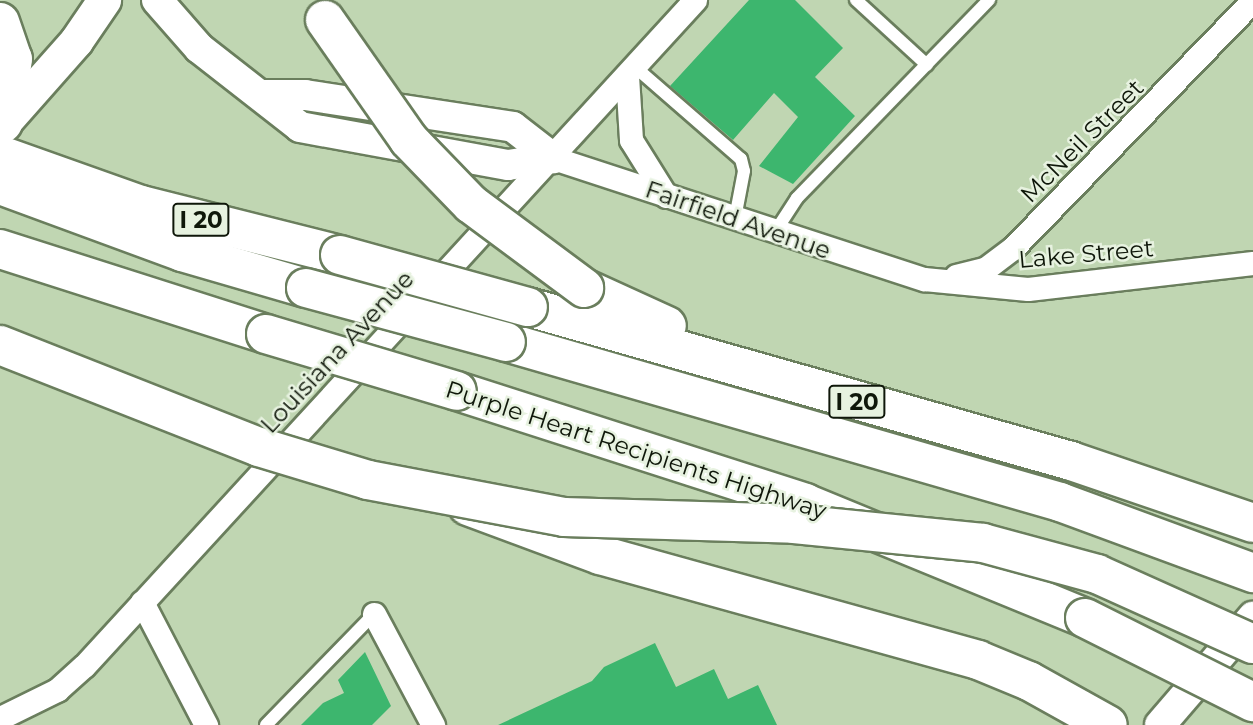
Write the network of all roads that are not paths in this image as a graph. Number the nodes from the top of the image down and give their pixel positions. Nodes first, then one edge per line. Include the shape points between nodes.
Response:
1 (104, 0) edge
2 (157, 0) edge
3 (695, 0) edge
4 (856, 0) edge
5 (989, 0) edge
6 (1253, 0) edge
7 (321, 10) edge
8 (0, 22) edge
9 (927, 65) junction
10 (631, 72) junction
11 (1, 135) edge
12 (553, 158) junction
13 (0, 185) edge
14 (53, 190) junction
15 (666, 197) junction
16 (735, 218) junction
17 (775, 232) junction
18 (1, 249) edge
19 (1253, 263) edge
20 (924, 279) junction
21 (0, 345) edge
22 (864, 404) junction
23 (453, 498) junction
24 (1253, 523) edge
25 (1253, 573) edge
26 (142, 602) junction
27 (374, 614) joint
28 (1253, 617) edge
29 (1253, 644) edge
30 (1253, 702) edge
31 (0, 718) edge
32 (1169, 722) edge
33 (206, 725) edge
34 (266, 725) edge
35 (433, 725) edge
36 (1108, 725) edge

1 - 11 main road
2 - 12 street, Fairfield Avenue via 199,48 263,95 304,95 513,127
3 - 10 street, Louisiana Avenue
4 - 9 lane
5 - 9 lane
6 - 20 street, McNeil Street via 1110,154 1000,260 963,275
7 - 22 highway, bridge via 346,57 418,149 471,204 584,288
8 - 11 highway via 13,59
9 - 17 lane via 797,198
10 - 12 street, Louisiana Avenue
10 - 15 street via 631,141
10 - 16 lane via 741,159 744,171
11 - 14 highway, I 20
12 - 15 street, Fairfield Avenue
12 - 26 street, Louisiana Avenue
13 - 14 highway
14 - 22 highway, I 20, bridge via 141,205 340,255
14 - 25 highway, bridge via 306,288 506,342 1160,536
15 - 16 street, Fairfield Avenue
16 - 17 street, Fairfield Avenue
17 - 20 street, Fairfield Avenue
18 - 30 highway, Purple Heart Recipients Highway, bridge via 805,503 1085,618
19 - 20 street, Lake Street via 1028,289
21 - 23 highway, bridge via 259,447
22 - 24 highway, I 20
23 - 29 highway, bridge via 616,522 794,524 983,543 1097,574
23 - 36 highway via 499,521 587,551 978,660 1029,681
26 - 31 street, Louisiana Avenue via 57,690
26 - 33 street
27 - 34 lane
27 - 35 street
28 - 32 street

